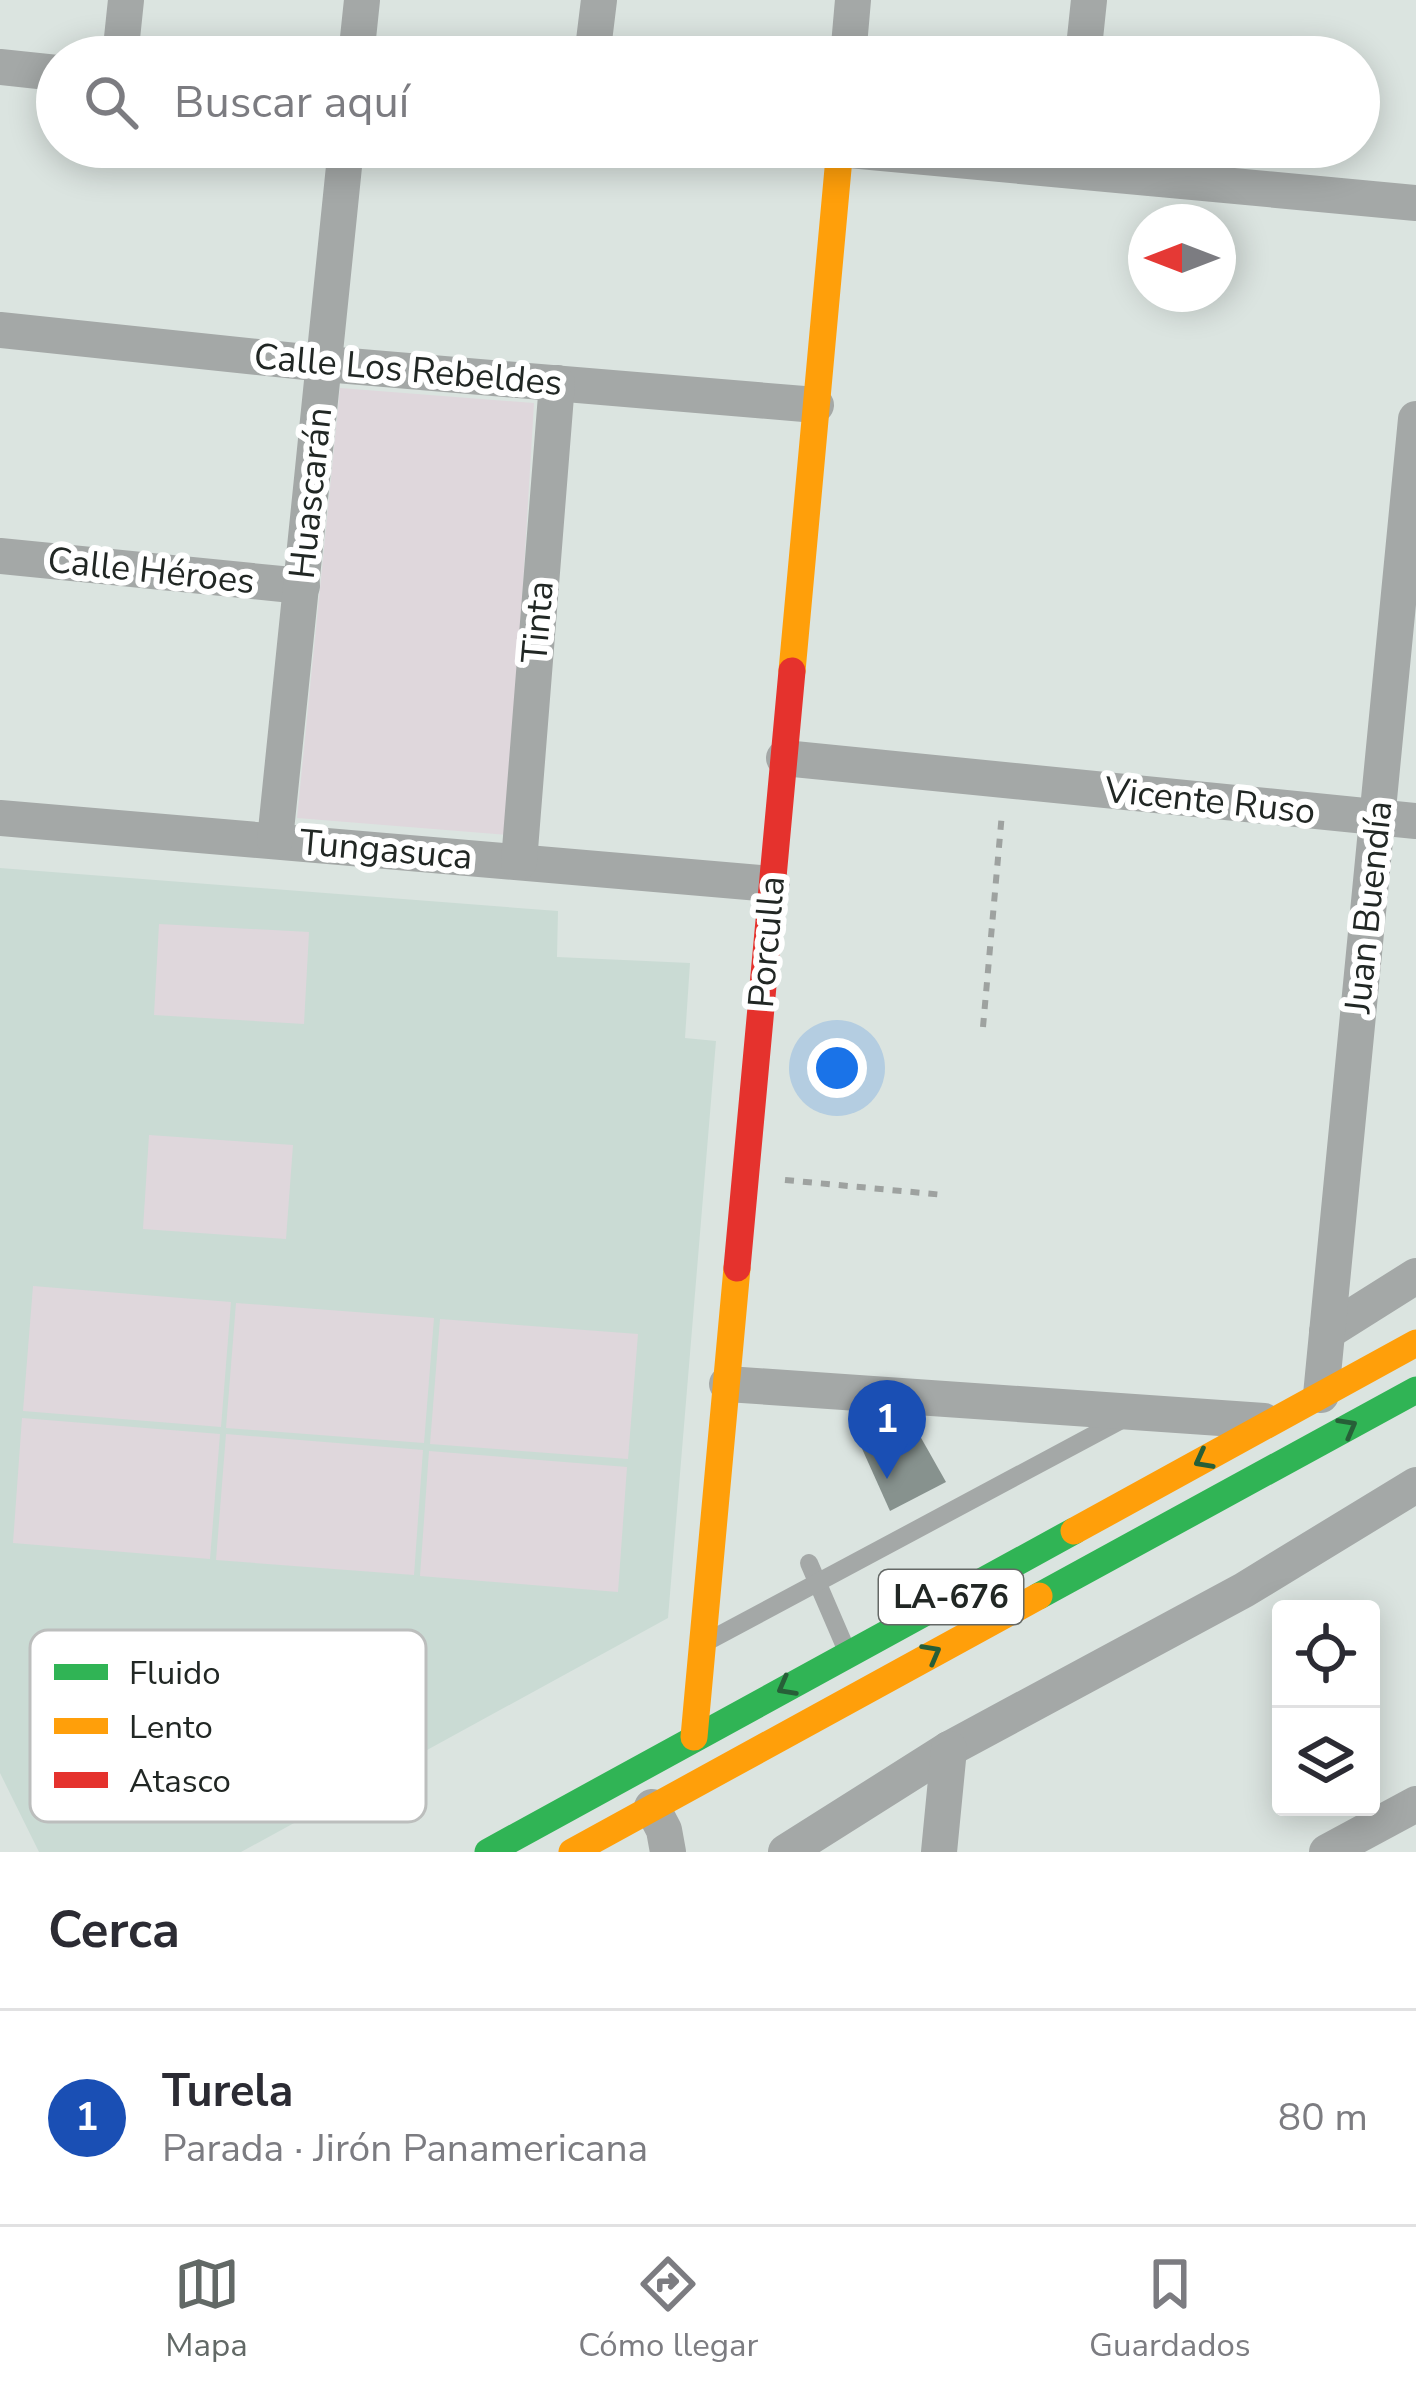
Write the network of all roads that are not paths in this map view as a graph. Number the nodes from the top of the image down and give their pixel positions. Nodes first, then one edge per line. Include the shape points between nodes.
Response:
1 (127, 0) edge
2 (362, 0) edge
3 (598, 0) edge
4 (854, 0) edge
5 (1089, 0) edge
6 (123, 36) edge
7 (358, 36) edge
8 (594, 36) edge
9 (850, 36) edge
10 (1085, 36) edge
11 (0, 67) edge
12 (36, 71) edge
13 (344, 168) edge
14 (831, 168) edge
15 (1144, 168) edge
16 (1416, 202) edge
17 (0, 330) edge
18 (325, 364) junction
19 (557, 383) junction
20 (817, 405) junction
21 (1416, 419) edge
22 (0, 556) edge
23 (302, 586) junction
24 (784, 758) junction
25 (1377, 817) junction
26 (0, 818) edge
27 (1416, 821) edge
28 (275, 840) junction
29 (519, 862) junction
30 (772, 884) junction
31 (1416, 1276) edge
32 (1327, 1332) junction
33 (1416, 1343) edge
34 (727, 1384) junction
35 (1416, 1390) edge
36 (1322, 1396) junction
37 (1137, 1412) junction
38 (1274, 1421) junction
39 (1416, 1485) edge
40 (813, 1572) junction
41 (703, 1644) junction
42 (848, 1653) junction
43 (694, 1737) junction
44 (949, 1749) junction
45 (1416, 1804) edge
46 (652, 1807) junction
47 (488, 1852) edge
48 (572, 1852) edge
49 (668, 1852) edge
50 (786, 1852) edge
51 (939, 1852) edge
52 (1327, 1852) edge

1 - 6 street
2 - 7 street
3 - 8 street
4 - 9 street
5 - 10 street
11 - 12 street
13 - 18 street, Huascarán
14 - 20 main road, Porculla
15 - 16 street
17 - 18 street, Calle Los Rebeldes
18 - 19 street, Calle Los Rebeldes
18 - 23 street, Huascarán
19 - 20 street, Calle Los Rebeldes
19 - 29 street, Tinta
20 - 24 main road, Porculla
21 - 25 street, Juan Buendía
22 - 23 street, Calle Héroes
23 - 28 street, Huascarán
24 - 25 street, Vicente Ruso
24 - 30 main road, Porculla
25 - 27 street, Vicente Ruso
25 - 32 street, Juan Buendía
26 - 28 street, Tungasuca
28 - 29 street, Tungasuca
29 - 30 street, Tungasuca
30 - 34 main road, Porculla
31 - 32 street
32 - 36 street, Juan Buendía
33 - 36 main road, LA-676
34 - 37 street
34 - 41 main road, Porculla
46 -> 35 main road, LA-676
36 - 38 main road, LA-676
37 - 38 street
37 - 40 lane
38 -> 42 main road, LA-676
39 - 44 street via 1244,1590
40 - 41 lane
40 - 42 lane
41 - 43 main road, Porculla
42 -> 43 main road, LA-676
43 - 47 main road, LA-676
44 - 50 street
44 - 51 street
45 - 52 street
46 - 48 main road, LA-676
46 - 49 street

